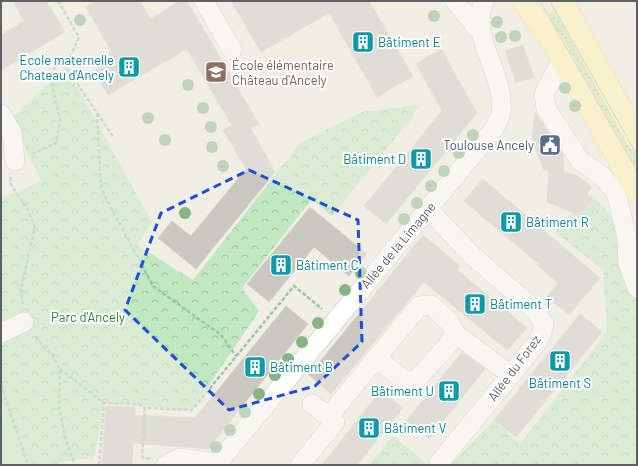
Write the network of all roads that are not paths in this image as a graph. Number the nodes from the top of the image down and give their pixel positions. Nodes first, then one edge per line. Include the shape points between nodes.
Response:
1 (204, 1) edge
2 (455, 1) edge
3 (484, 1) edge
4 (523, 1) edge
5 (562, 1) edge
6 (480, 32) junction
7 (232, 50) dead end
8 (562, 59) junction
9 (1, 114) edge
10 (637, 139) edge
11 (15, 161) road end
12 (629, 189) edge
13 (428, 209) junction
14 (637, 288) edge
15 (24, 322) road end
16 (1, 333) edge
17 (456, 334) junction
18 (376, 358) junction
19 (511, 375) junction
20 (312, 404) dead end
21 (328, 417) junction
22 (160, 463) edge
23 (438, 463) dead end
24 (216, 464) edge
25 (300, 465) edge

1 - 7 street
2 - 6 street
3 - 6 street, Allée de la Limagne via 480,13
4 - 8 main road
5 - 10 main road
6 - 13 street, Allée de la Limagne via 500,87 501,113 494,129
8 - 12 main road
8 - 12 street via 544,94 546,108 580,161
9 - 11 street via 12,133
12 - 14 street via 628,263
13 - 19 street, Allée du Forez via 473,256 541,318 544,324 542,333
13 - 24 street, Allée de la Limagne
15 - 16 street
17 - 18 street via 417,380 406,382
17 - 18 street via 450,323 431,305 419,306
17 - 19 street
18 - 21 street
19 - 23 street, Allée du Forez
20 - 21 street
21 - 25 street via 335,422
22 - 24 street via 179,458

